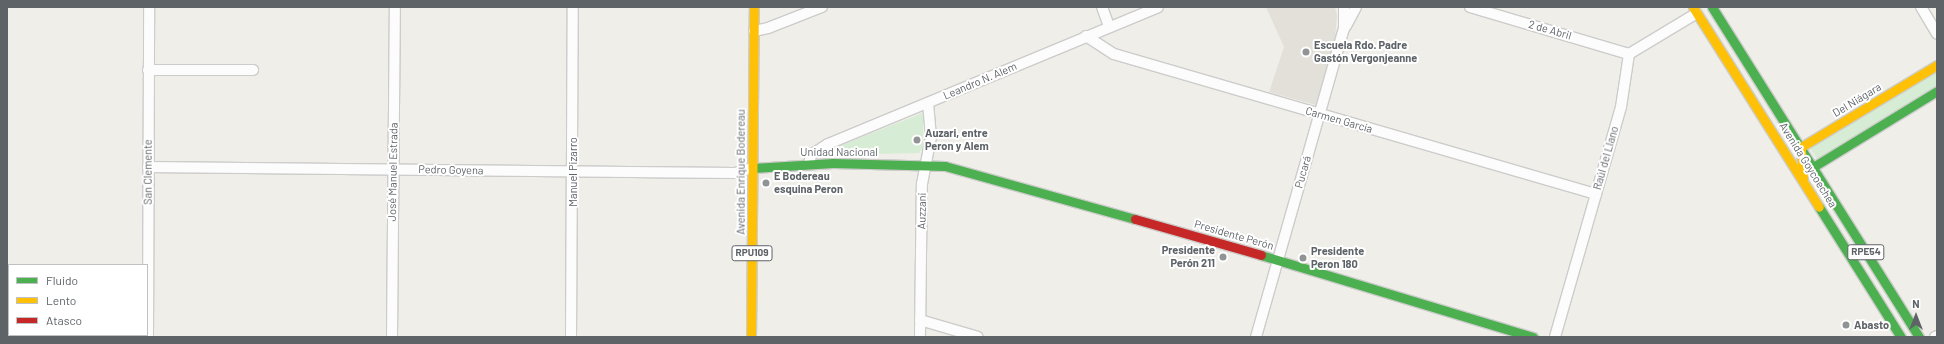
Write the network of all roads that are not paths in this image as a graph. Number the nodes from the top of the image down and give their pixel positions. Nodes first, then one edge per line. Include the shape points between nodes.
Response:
1 (149, 7) edge
2 (395, 7) edge
3 (573, 7) edge
4 (754, 7) edge
5 (822, 7) edge
6 (1102, 7) edge
7 (1158, 7) edge
8 (1344, 7) edge
9 (1356, 7) edge
10 (1470, 7) edge
11 (1712, 7) edge
12 (1921, 7) edge
13 (1695, 10) edge
14 (1110, 26) junction
15 (1344, 29) junction
16 (754, 31) junction
17 (1937, 34) edge
18 (1086, 36) junction
19 (1629, 54) junction
20 (1937, 65) edge
21 (148, 70) junction
22 (253, 70) dead end
23 (1937, 91) edge
24 (928, 104) junction
25 (1320, 115) junction
26 (1800, 148) junction
27 (1787, 153) junction
28 (1802, 161) junction
29 (809, 164) junction
30 (926, 164) junction
31 (148, 167) junction
32 (1813, 167) junction
33 (753, 168) junction
34 (393, 169) junction
35 (573, 171) junction
36 (1804, 179) junction
37 (1596, 194) junction
38 (1278, 260) junction
39 (920, 320) junction
40 (148, 337) edge
41 (392, 337) edge
42 (571, 337) edge
43 (751, 337) edge
44 (920, 337) edge
45 (978, 337) edge
46 (1256, 337) edge
47 (1533, 337) edge
48 (1555, 337) edge
49 (1901, 337) edge
50 (1919, 337) edge

1 - 21 street, San Clemente
2 - 34 street, José Manuel Estrada
3 - 35 street, Manuel Pizarro
4 - 16 main road, Avenida Enrique Bodereau / RPU109
5 - 16 street
6 - 14 street
7 - 14 street, Leandro N. Alem
8 - 15 street, Pucará
9 - 15 street
10 - 19 street, 2 de Abril
11 - 26 main road, Avenida Goycoechea / RPE54
12 - 17 street
13 - 19 street
13 - 27 main road, Avenida Goycoechea / RPE54
14 - 18 street, Leandro N. Alem
15 - 25 street, Pucará
16 - 33 main road, Avenida Enrique Bodereau / RPU109
18 - 24 street, Leandro N. Alem
18 - 25 street, Carmen García via 1114,54
19 - 37 street, Raúl del Llano via 1621,107
20 - 26 main road, Del Niágara
21 - 22 street
21 - 31 street, San Clemente
23 - 32 main road
24 - 29 street, Leandro N. Alem via 828,144 811,155
24 - 30 street, Auzzani via 931,137
25 - 37 street, Carmen García
25 - 38 street, Pucará
26 - 28 main road
26 - 32 main road, Avenida Goycoechea / RPE54
27 - 28 main road
27 - 36 main road, Avenida Goycoechea / RPE54
28 - 32 main road
28 - 36 main road
29 - 30 main road, Unidad Nacional
29 - 33 main road, Unidad Nacional
30 - 38 main road, Presidente Perón via 954,168
30 - 39 street, Auzzani via 922,184
31 - 34 street, Pedro Goyena
31 - 40 street, San Clemente
32 - 50 main road, Avenida Goycoechea / RPE54
33 - 35 street, Pedro Goyena via 735,173
33 - 43 main road, Avenida Enrique Bodereau / RPU109
34 - 35 street, Pedro Goyena
34 - 41 street, José Manuel Estrada
35 - 42 street, Manuel Pizarro
36 - 49 main road, Avenida Goycoechea / RPE54
37 - 48 street, Raúl del Llano
38 - 46 street, Pucará
38 - 47 main road, Presidente Perón
39 - 44 street, Auzzani
39 - 45 street

